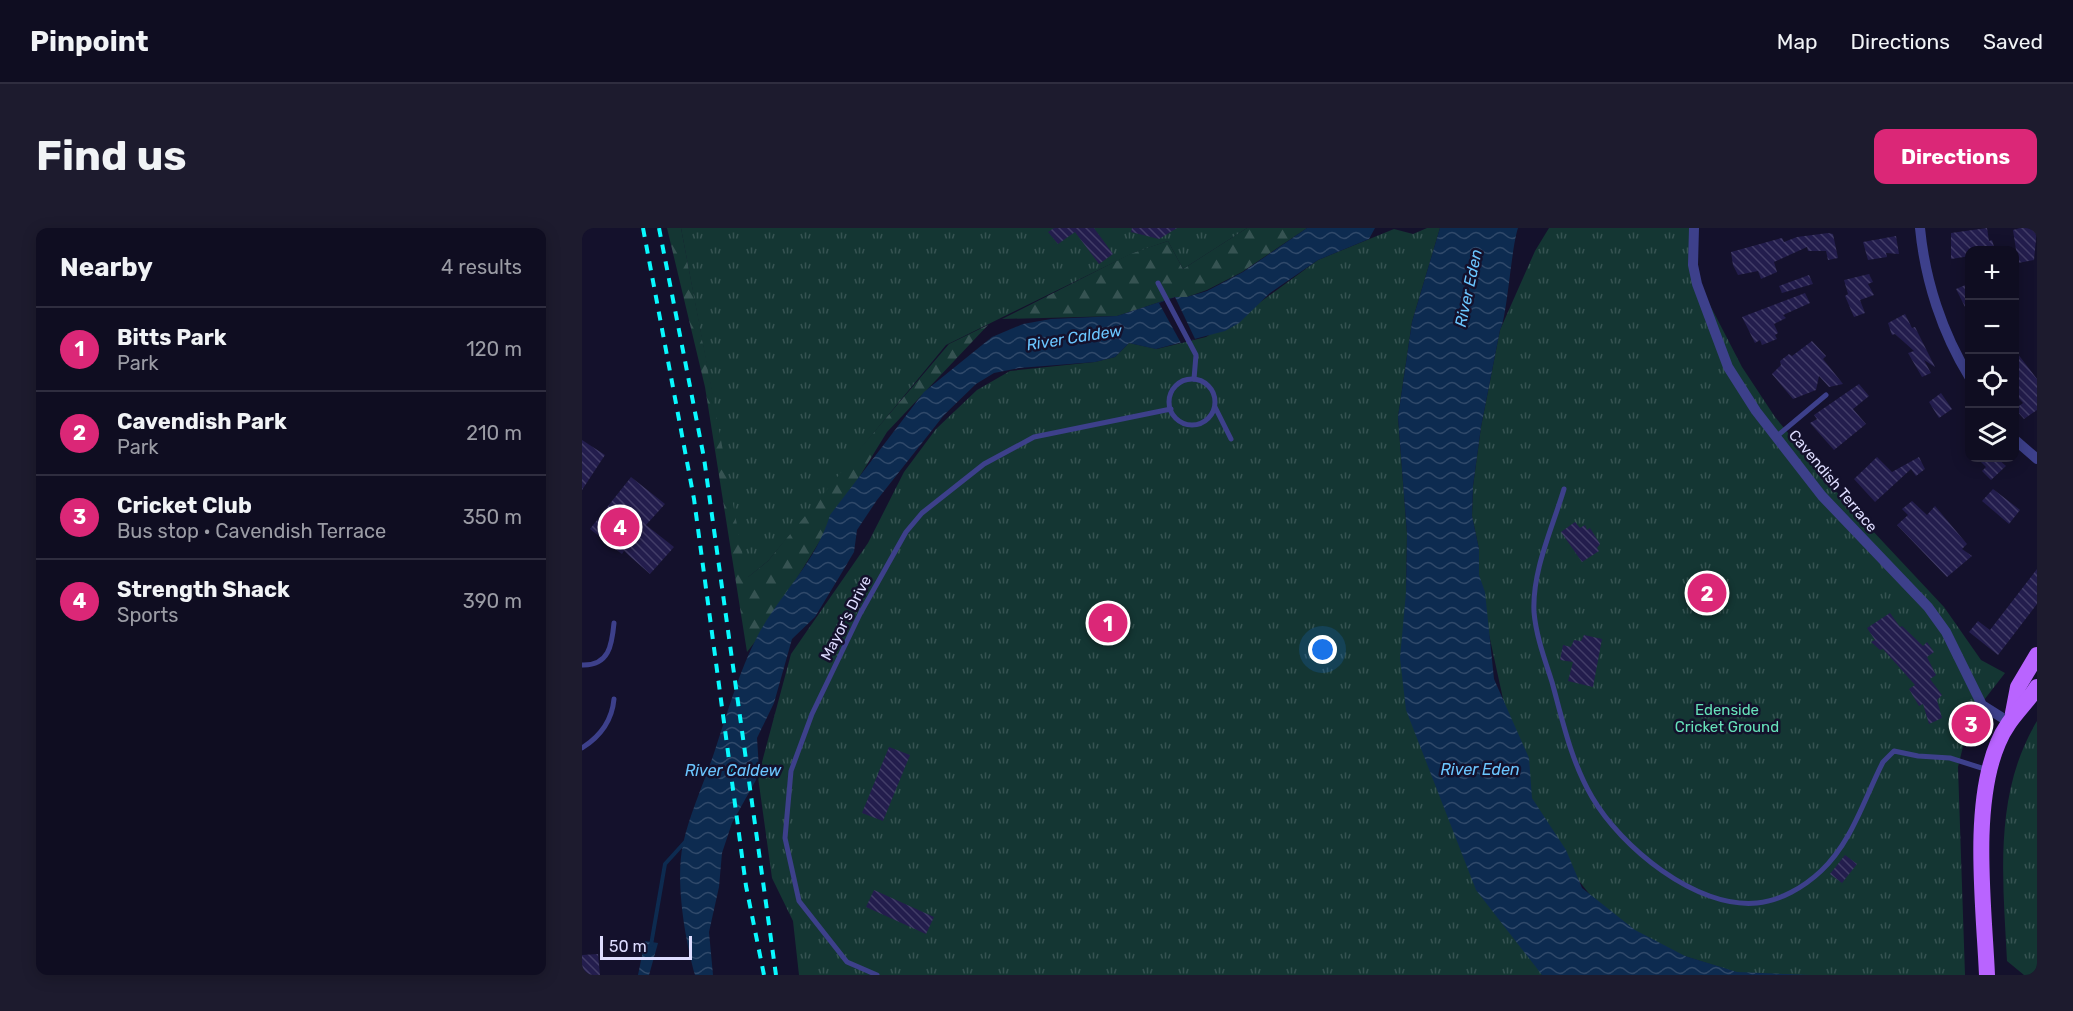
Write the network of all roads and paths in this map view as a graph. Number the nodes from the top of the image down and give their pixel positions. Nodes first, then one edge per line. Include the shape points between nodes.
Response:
1 (1694, 228) edge
2 (1920, 228) edge
3 (1158, 282) dead end
4 (1965, 367) edge
5 (1194, 379) junction
6 (1826, 395) dead end
7 (1215, 407) junction
8 (1171, 409) junction
9 (1776, 437) junction
10 (1231, 439) dead end
11 (2019, 443) edge
12 (2037, 459) edge
13 (1564, 489) dead end
14 (614, 623) dead end
15 (2037, 655) edge
16 (582, 665) edge
17 (2037, 687) edge
18 (614, 699) dead end
19 (2011, 718) junction
20 (582, 748) edge
21 (1989, 770) junction
22 (877, 975) edge
23 (1987, 975) edge

1 - 9 street, Cavendish Terrace via 1693,264 1713,332 1728,368
2 - 4 street via 1935,303
3 - 5 lane via 1196,355
5 - 7 lane via 1208,386
5 - 8 lane via 1174,388
6 - 9 lane
7 - 8 lane via 1207,420 1193,425 1179,421
7 - 10 lane
8 - 22 lane, Mayor's Drive via 1034,437 984,464 922,513 906,532 860,614 812,714 791,771 785,838 799,901 847,962
9 - 19 street, Cavendish Terrace via 1846,524 1928,607 1946,632 1982,705
11 - 12 street
13 - 21 lane via 1536,582 1536,626 1566,735 1583,780 1606,818 1663,871 1723,900 1747,904 1777,899 1820,872 1842,847 1883,762 1894,751 1950,758
14 - 16 lane via 612,646 604,660
15 - 19 main road via 2018,687
17 - 19 main road
18 - 20 lane via 613,714 602,731
19 - 21 main road
21 - 23 main road via 1982,875

